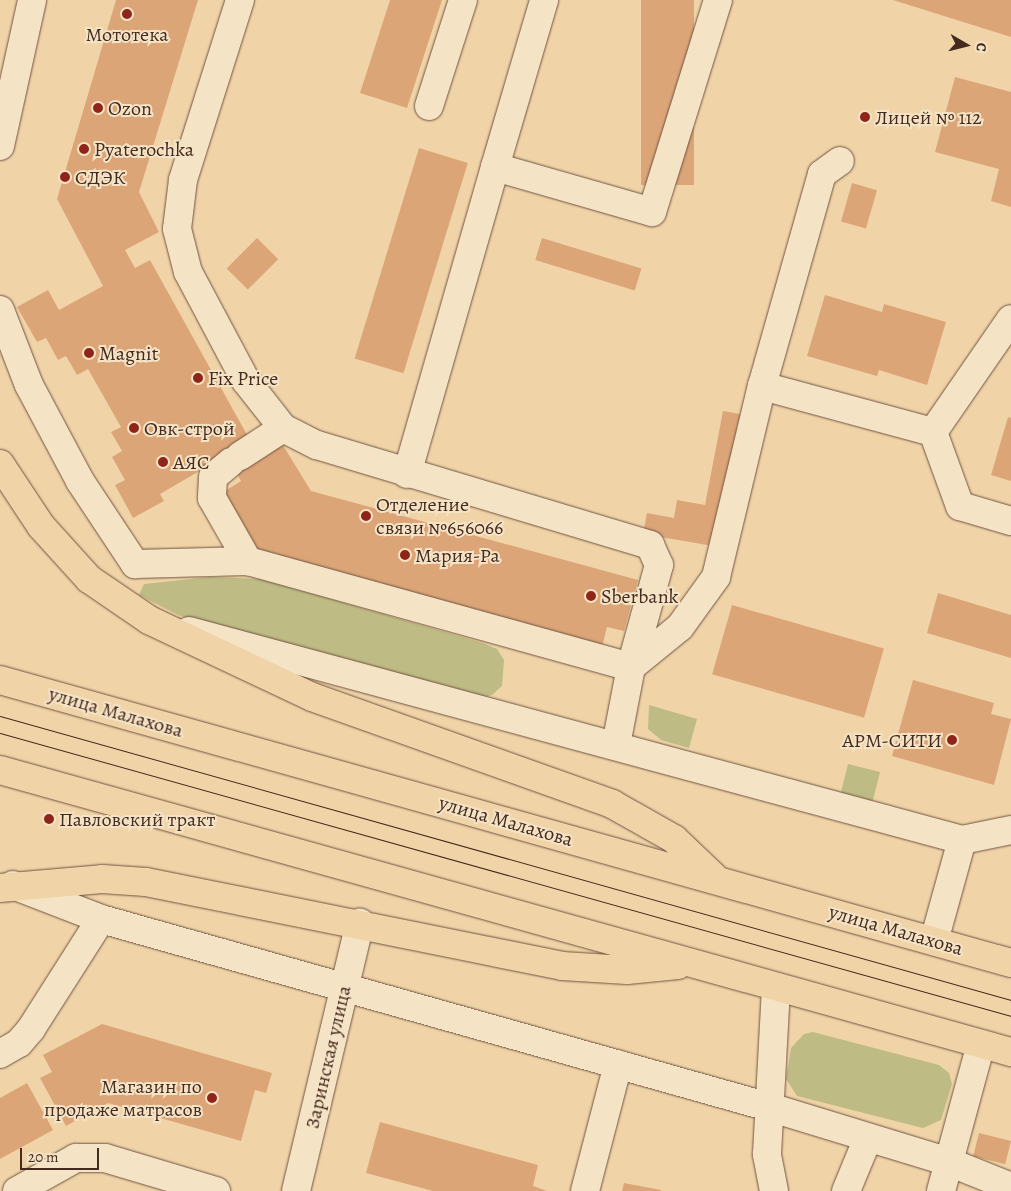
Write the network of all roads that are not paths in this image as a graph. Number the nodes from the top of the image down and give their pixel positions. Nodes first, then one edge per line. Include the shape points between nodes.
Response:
1 (32, 0) edge
2 (240, 0) edge
3 (463, 0) edge
4 (544, 0) edge
5 (718, 0) edge
6 (429, 106) dead end
7 (0, 146) edge
8 (840, 161) dead end
9 (495, 167) junction
10 (0, 310) edge
11 (1011, 319) edge
12 (762, 386) junction
13 (283, 428) junction
14 (933, 432) junction
15 (0, 464) edge
16 (407, 474) junction
17 (1011, 521) edge
18 (248, 561) junction
19 (135, 564) junction
20 (109, 594) junction
21 (148, 620) junction
22 (630, 667) junction
23 (0, 680) edge
24 (616, 745) junction
25 (0, 770) edge
26 (1011, 830) edge
27 (962, 840) junction
28 (717, 880) junction
29 (6, 887) edge
30 (101, 919) junction
31 (360, 923) junction
32 (934, 941) junction
33 (1011, 963) edge
34 (694, 964) junction
35 (344, 987) junction
36 (776, 987) junction
37 (981, 1044) junction
38 (1011, 1052) edge
39 (0, 1054) edge
40 (618, 1064) junction
41 (769, 1107) junction
42 (868, 1138) junction
43 (949, 1162) junction
44 (1011, 1188) edge
45 (17, 1191) edge
46 (216, 1191) edge
47 (296, 1191) edge
48 (584, 1191) edge
49 (774, 1191) edge
50 (846, 1191) edge
51 (941, 1191) edge

1 - 7 street
2 - 13 street via 183,180 177,230 197,289 246,381
3 - 6 street
4 - 9 street
5 - 9 street via 652,212
8 - 12 street via 822,174
9 - 16 street
10 - 19 street via 34,394 80,481
11 - 14 street
12 - 14 street
12 - 22 street via 716,577 680,627
13 - 16 street via 317,444
13 - 18 street via 213,477 212,498
14 - 17 street via 960,506
15 - 20 main road via 41,526
16 - 22 street via 650,545 660,564
18 - 19 street
18 - 22 street
19 - 20 street
20 - 21 main road
21 - 24 street
21 - 28 main road via 312,697 612,804 674,839
22 - 24 street
23 - 28 main road, улица Малахова
24 - 27 street
25 - 34 main road
26 - 27 street
27 - 32 street
28 - 32 main road, улица Малахова
29 - 30 street
29 - 31 main road via 102,879 146,882
30 - 35 street
30 - 39 street via 31,1029
31 - 34 main road via 562,966 627,970
31 - 35 street, Заринская улица
32 - 33 main road, улица Малахова
34 - 36 main road
35 - 40 street
35 - 47 street, Заринская улица
36 - 37 main road
36 - 41 street
37 - 38 main road
37 - 43 street
40 - 41 street
40 - 48 street
41 - 42 street
41 - 49 street via 767,1154
42 - 43 street
42 - 50 street
43 - 44 street
43 - 51 street
45 - 46 street via 76,1158 105,1158

